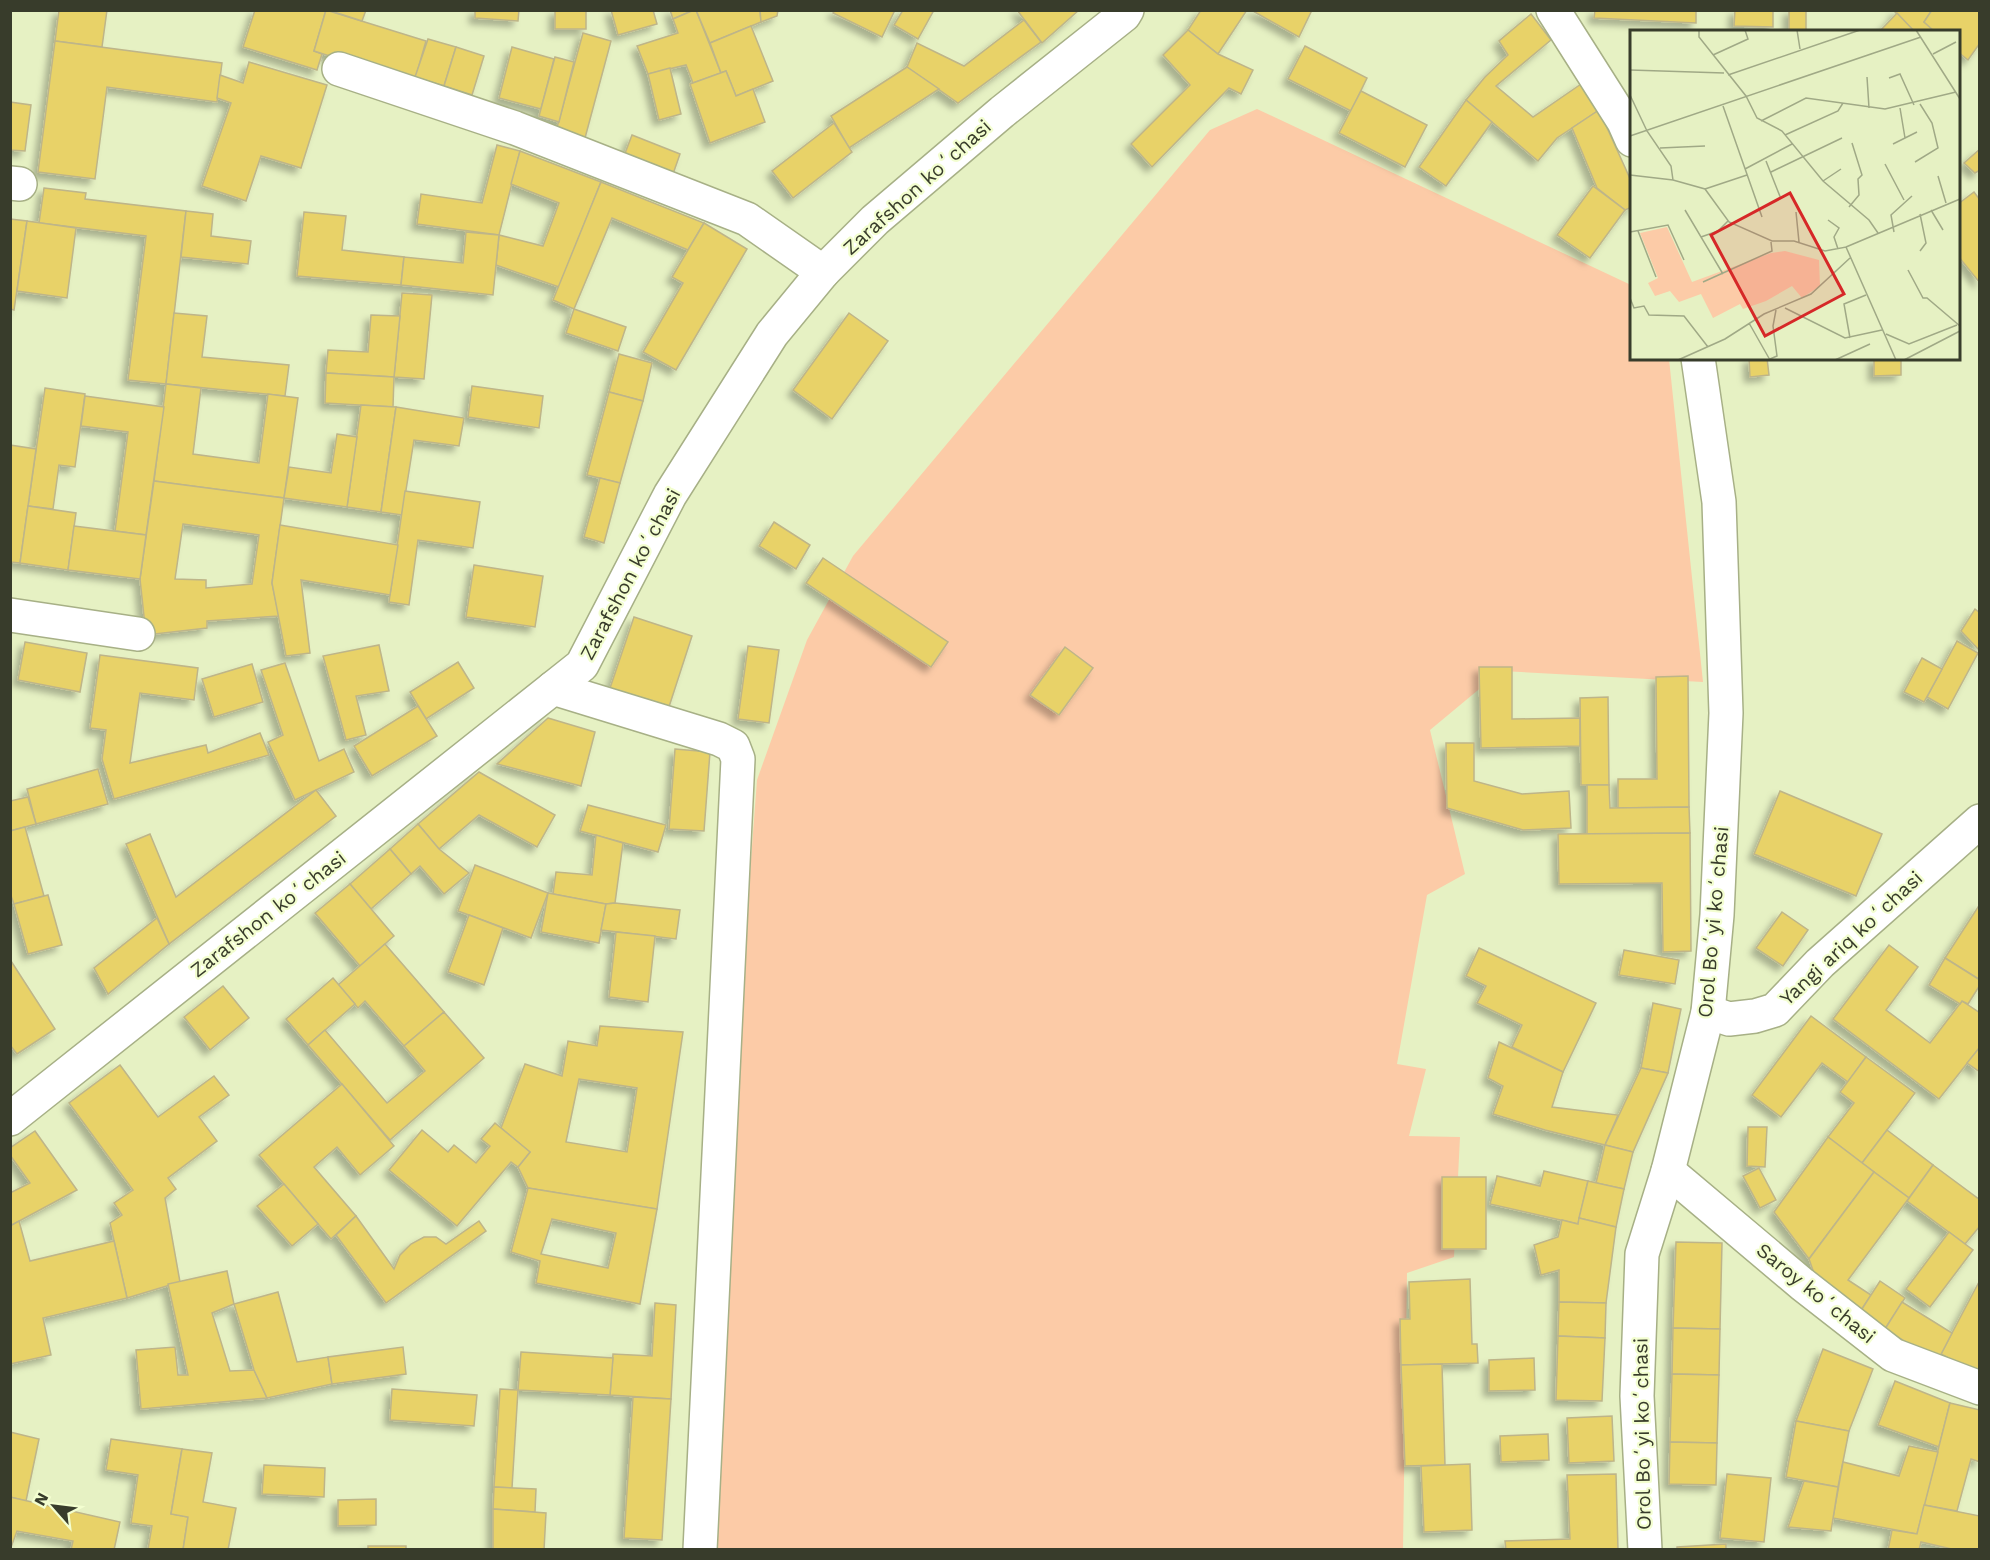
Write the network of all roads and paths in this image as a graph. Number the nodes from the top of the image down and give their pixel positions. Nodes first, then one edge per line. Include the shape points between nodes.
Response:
1 (1127, 10) edge
2 (1553, 10) edge
3 (339, 69) dead end
4 (1630, 136) edge
5 (824, 272) junction
6 (1698, 360) edge
7 (10, 615) edge
8 (138, 634) dead end
9 (553, 688) junction
10 (1980, 821) edge
11 (1708, 1012) junction
12 (10, 1119) edge
13 (1668, 1171) junction
14 (1980, 1388) edge
15 (699, 1550) edge
16 (1645, 1550) edge

1 - 5 street, Zarafshon koʻchasi via 875,220
2 - 4 street
3 - 5 street via 515,129 747,219
5 - 9 street, Zarafshon koʻchasi via 772,334 670,495 582,665
6 - 11 street, Orol Boʻyi koʻchasi via 1719,502 1726,713 1717,915
7 - 8 street
9 - 12 street, Zarafshon koʻchasi
9 - 15 street via 719,739 733,746 738,759
10 - 11 street, Yangi ariq koʻchasi via 1820,963 1775,1010 1729,1020
11 - 13 street, Orol Boʻyi koʻchasi
13 - 14 street, Saroy koʻchasi via 1893,1355
13 - 16 street, Orol Boʻyi koʻchasi via 1642,1254 1637,1396

